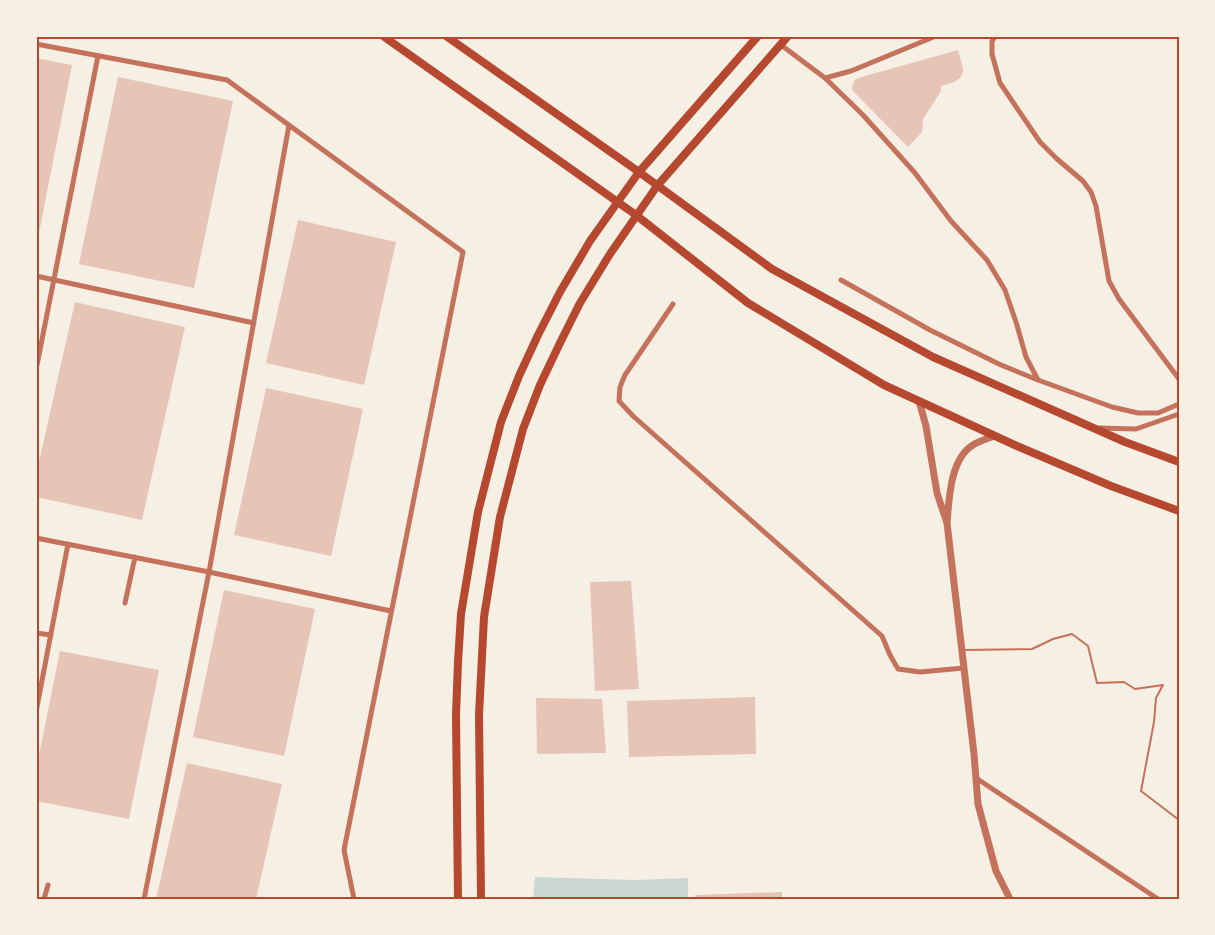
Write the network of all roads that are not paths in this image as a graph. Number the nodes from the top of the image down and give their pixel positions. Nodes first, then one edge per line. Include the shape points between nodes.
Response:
1 (383, 36) edge
2 (446, 36) edge
3 (758, 36) edge
4 (788, 36) edge
5 (936, 36) edge
6 (996, 36) edge
7 (36, 44) edge
8 (781, 45) junction
9 (98, 56) junction
10 (825, 78) junction
11 (289, 125) junction
12 (639, 172) junction
13 (657, 186) junction
14 (618, 202) junction
15 (636, 215) junction
16 (36, 276) edge
17 (53, 280) junction
18 (841, 280) dead end
19 (673, 304) dead end
20 (254, 323) junction
21 (36, 370) edge
22 (1179, 379) edge
23 (1038, 380) junction
24 (920, 401) junction
25 (1179, 404) edge
26 (1179, 414) edge
27 (1092, 428) junction
28 (994, 436) junction
29 (1179, 462) edge
30 (1179, 512) edge
31 (947, 523) junction
32 (36, 538) edge
33 (68, 544) junction
34 (135, 557) junction
35 (209, 572) junction
36 (124, 603) dead end
37 (392, 611) junction
38 (36, 633) edge
39 (51, 635) junction
40 (962, 650) junction
41 (964, 668) junction
42 (36, 712) edge
43 (976, 778) junction
44 (1179, 820) edge
45 (48, 885) dead end
46 (45, 899) edge
47 (144, 899) edge
48 (354, 899) edge
49 (458, 899) edge
50 (481, 899) edge
51 (1010, 899) edge
52 (1158, 899) edge

1 - 14 main road
2 - 12 main road
3 - 12 main road
4 - 8 main road
5 - 10 street via 851,72
6 - 22 street via 992,54 1000,83 1040,142 1091,192 1109,281
7 - 9 street
8 - 10 street
8 - 13 main road
9 - 11 street via 227,80
9 - 17 street
10 - 23 street via 915,172 987,260 1005,290 1026,357
11 - 20 street
11 - 37 street via 463,252
12 - 13 main road
12 - 14 main road
13 - 15 main road
13 - 27 main road via 772,269 933,357
14 - 15 main road
14 - 49 main road via 560,292 519,376 501,422 478,512 461,614 458,662
15 - 24 main road via 748,303 884,385
15 - 50 main road via 580,303 540,385 523,429 500,517 480,663
16 - 17 street
17 - 20 street
17 - 21 street
18 - 23 street via 930,330
19 - 41 street via 625,375 619,401 882,636 898,669 920,672
20 - 35 street
23 - 25 street via 1138,413 1158,413
24 - 28 main road
24 - 31 street
26 - 27 street via 1136,429
27 - 29 main road
28 - 30 main road
28 - 31 street via 971,446 959,459 950,486
31 - 40 street
32 - 33 street
33 - 34 street
33 - 39 street
34 - 35 street
34 - 36 street
35 - 37 street
35 - 47 street
37 - 48 street via 344,850
38 - 39 street
39 - 42 street
40 - 41 street
40 - 44 lane via 1032,649 1072,634 1088,646 1098,683 1124,682 1135,688 1163,685 1156,698 1141,791
41 - 43 street
43 - 51 street via 978,804 996,871
43 - 52 street
45 - 46 street

